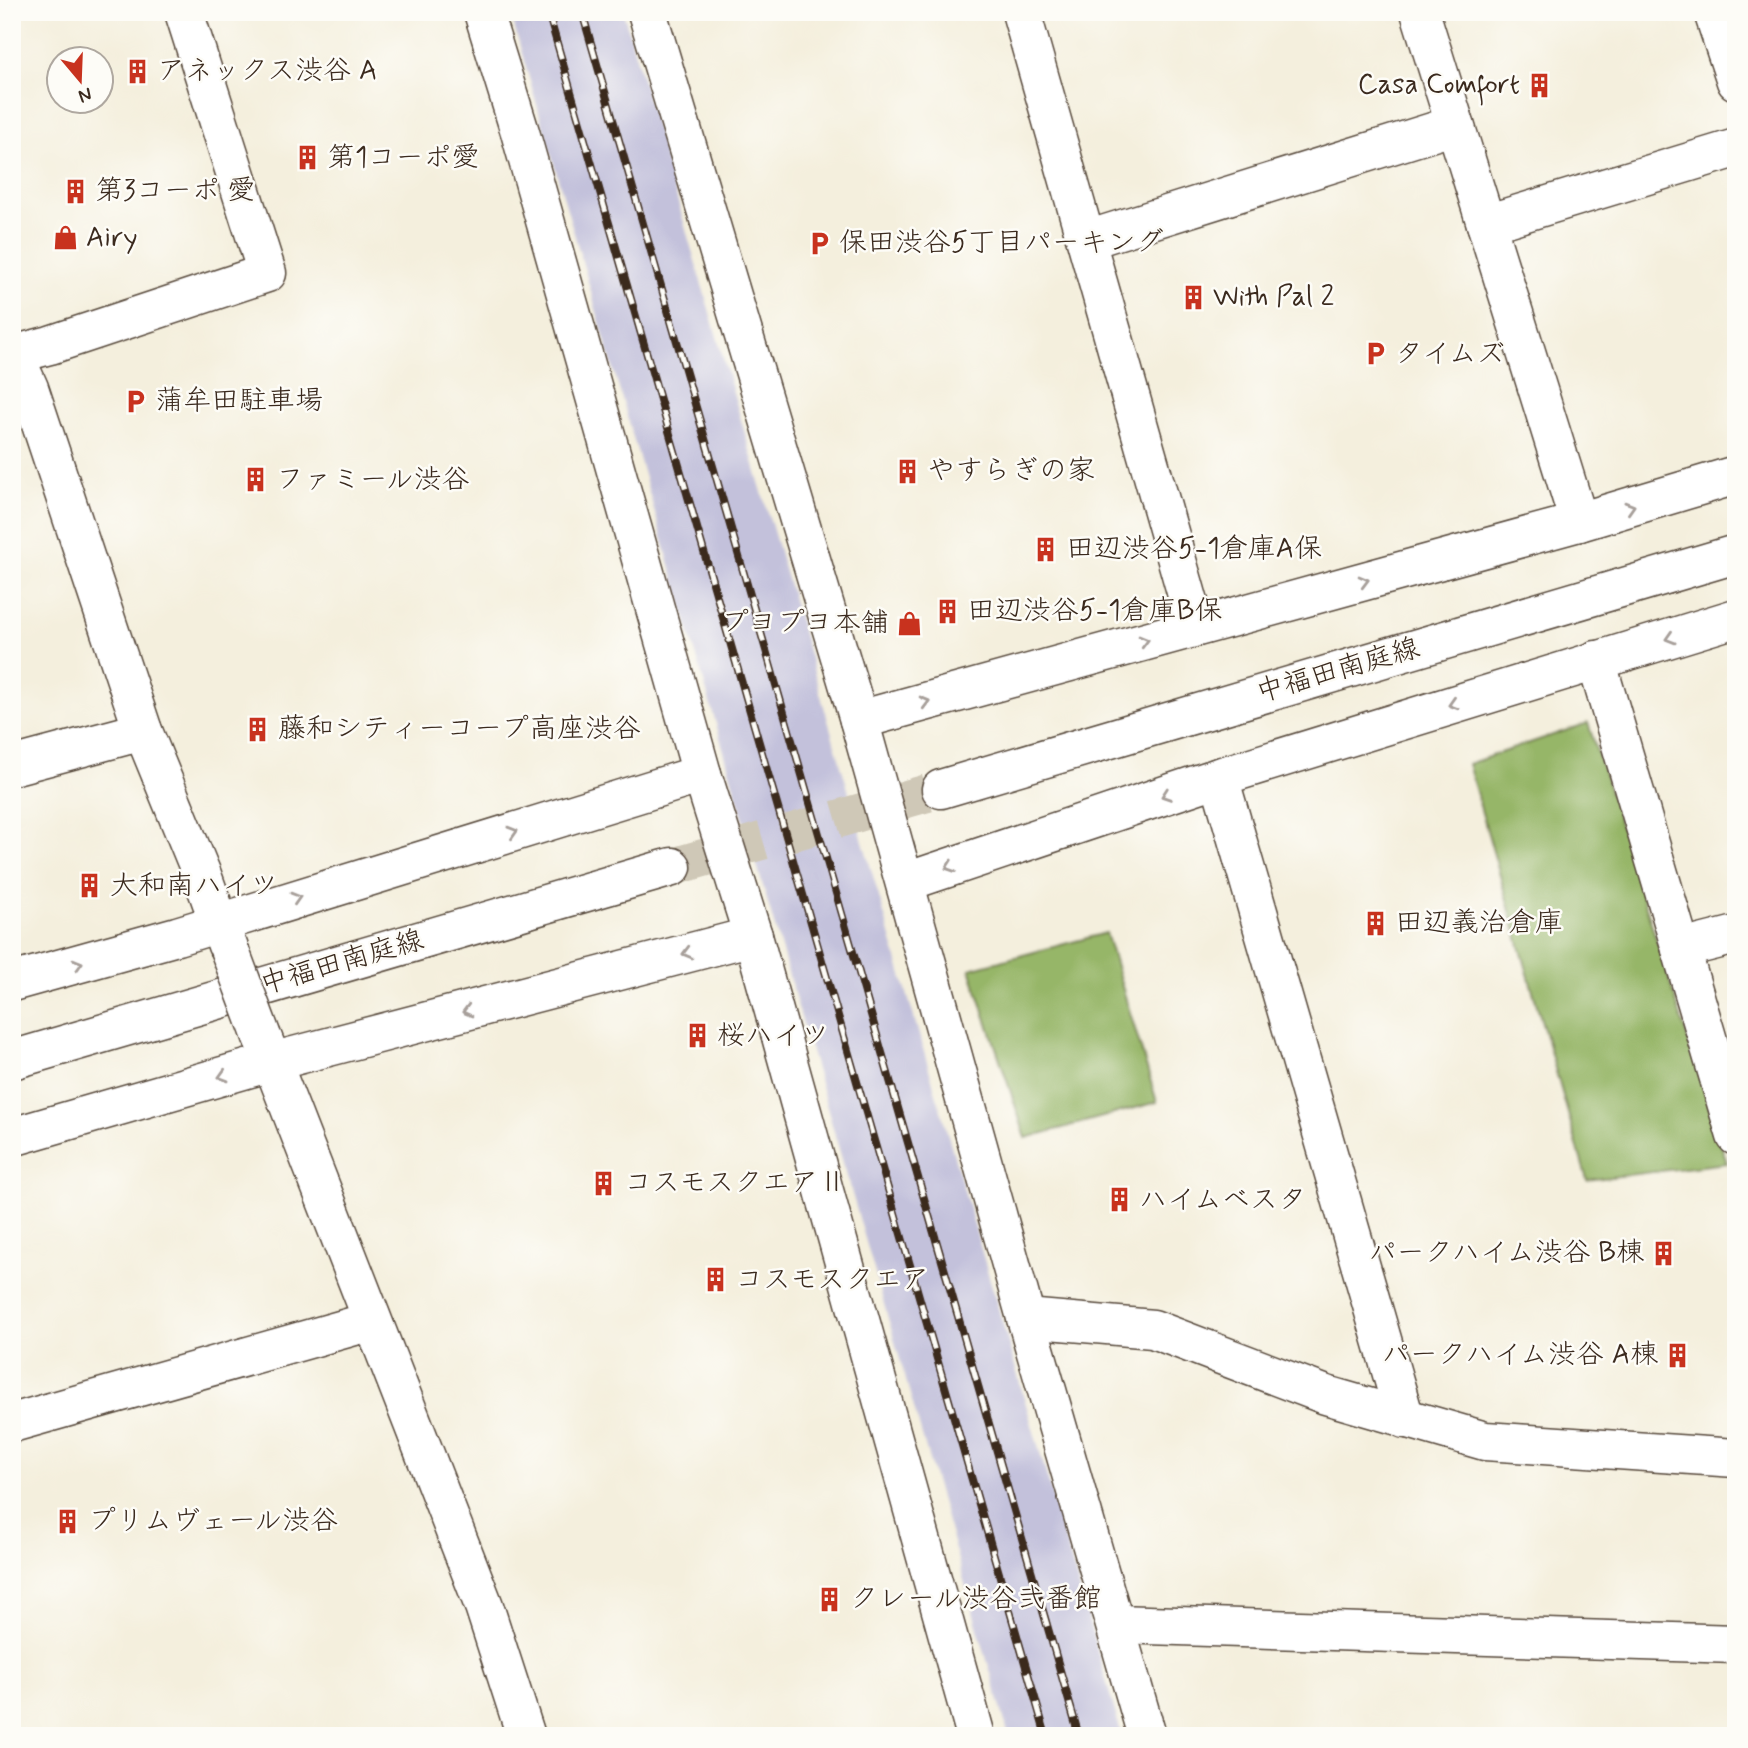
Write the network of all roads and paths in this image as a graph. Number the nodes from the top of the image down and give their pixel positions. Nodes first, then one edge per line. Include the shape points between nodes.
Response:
1 (184, 12) edge
2 (483, 12) edge
3 (647, 12) edge
4 (1021, 12) edge
5 (1420, 12) edge
6 (1713, 12) edge
7 (1736, 81) edge
8 (1455, 125) junction
9 (1736, 148) edge
10 (1486, 224) junction
11 (1087, 240) junction
12 (13, 353) edge
13 (1736, 475) edge
14 (1579, 522) junction
15 (1736, 554) edge
16 (1736, 618) edge
17 (1196, 627) junction
18 (1596, 660) junction
19 (859, 720) junction
20 (143, 731) junction
21 (12, 766) edge
22 (702, 774) junction
23 (1219, 777) junction
24 (941, 789) tunnel mouth
25 (671, 867) tunnel mouth
26 (906, 883) junction
27 (223, 934) junction
28 (1736, 935) edge
29 (753, 936) junction
30 (1681, 949) junction
31 (12, 982) edge
32 (267, 1049) junction
33 (12, 1060) edge
34 (1736, 1136) edge
35 (12, 1137) edge
36 (1026, 1318) junction
37 (372, 1321) junction
38 (1405, 1419) junction
39 (12, 1423) edge
40 (1736, 1458) edge
41 (1116, 1624) junction
42 (1736, 1644) edge
43 (526, 1736) edge
44 (975, 1736) edge
45 (1147, 1736) edge

1 - 12 street via 267,273
2 - 22 street
3 - 19 street
4 - 11 street
5 - 8 street
6 - 7 street
8 - 10 street
8 - 11 street
9 - 10 street
10 - 14 street
11 - 17 street
12 - 20 street via 29,388
14 -> 13 street
17 -> 14 street
15 - 24 street, 中福田南庭線
16 -> 18 street
19 -> 17 street
18 -> 23 street
18 - 30 street
19 - 26 street
20 - 21 street
20 - 27 street
27 -> 22 street
22 - 29 street
23 -> 26 street
23 - 38 street
25 - 33 street, 中福田南庭線
26 - 36 street
31 -> 27 street via 177,936
27 - 32 street, bridge
28 - 30 street
29 -> 32 street
29 - 44 street
30 - 34 street
32 -> 35 street
32 - 37 street
36 - 38 street via 1153,1329 1326,1395
36 - 41 street
37 - 39 street
37 - 43 street via 484,1606
38 - 40 street via 1485,1441
41 - 42 street
41 - 45 street

